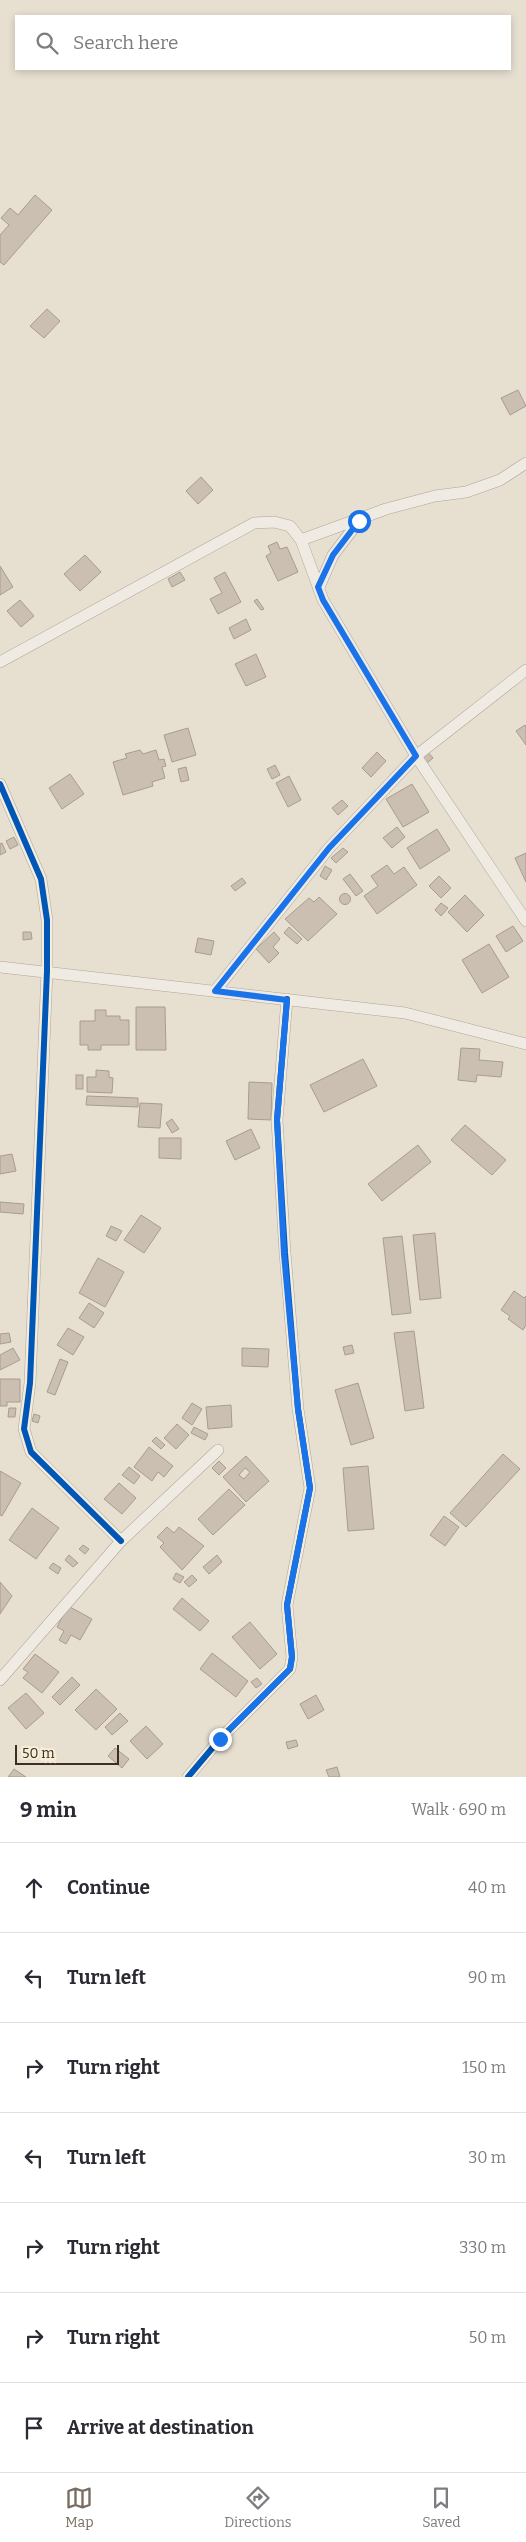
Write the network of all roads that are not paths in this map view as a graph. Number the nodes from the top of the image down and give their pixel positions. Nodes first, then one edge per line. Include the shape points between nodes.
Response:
1 (526, 463) edge
2 (359, 521) junction
3 (301, 540) junction
4 (318, 587) junction
5 (0, 662) edge
6 (526, 670) edge
7 (416, 756) junction
8 (0, 784) edge
9 (526, 921) edge
10 (0, 967) edge
11 (47, 972) junction
12 (215, 991) junction
13 (287, 1000) junction
14 (526, 1044) edge
15 (218, 1450) dead end
16 (121, 1541) junction
17 (0, 1680) edge
18 (188, 1777) edge

1 - 2 street via 500,480 466,492 435,496 386,509
2 - 3 street
2 - 4 street via 333,555
3 - 4 street
3 - 5 street via 290,526 274,522 254,523
4 - 7 street
6 - 7 street
7 - 9 street
7 - 12 street via 329,848
8 - 11 street via 41,879 47,920
10 - 11 street
11 - 12 street
11 - 16 street via 30,1384 24,1429 31,1452
12 - 13 street
13 - 14 street via 405,1013
13 - 18 street via 277,1120 296,1390 310,1488 287,1605 292,1657 290,1669 220,1739
15 - 16 street
16 - 17 street

